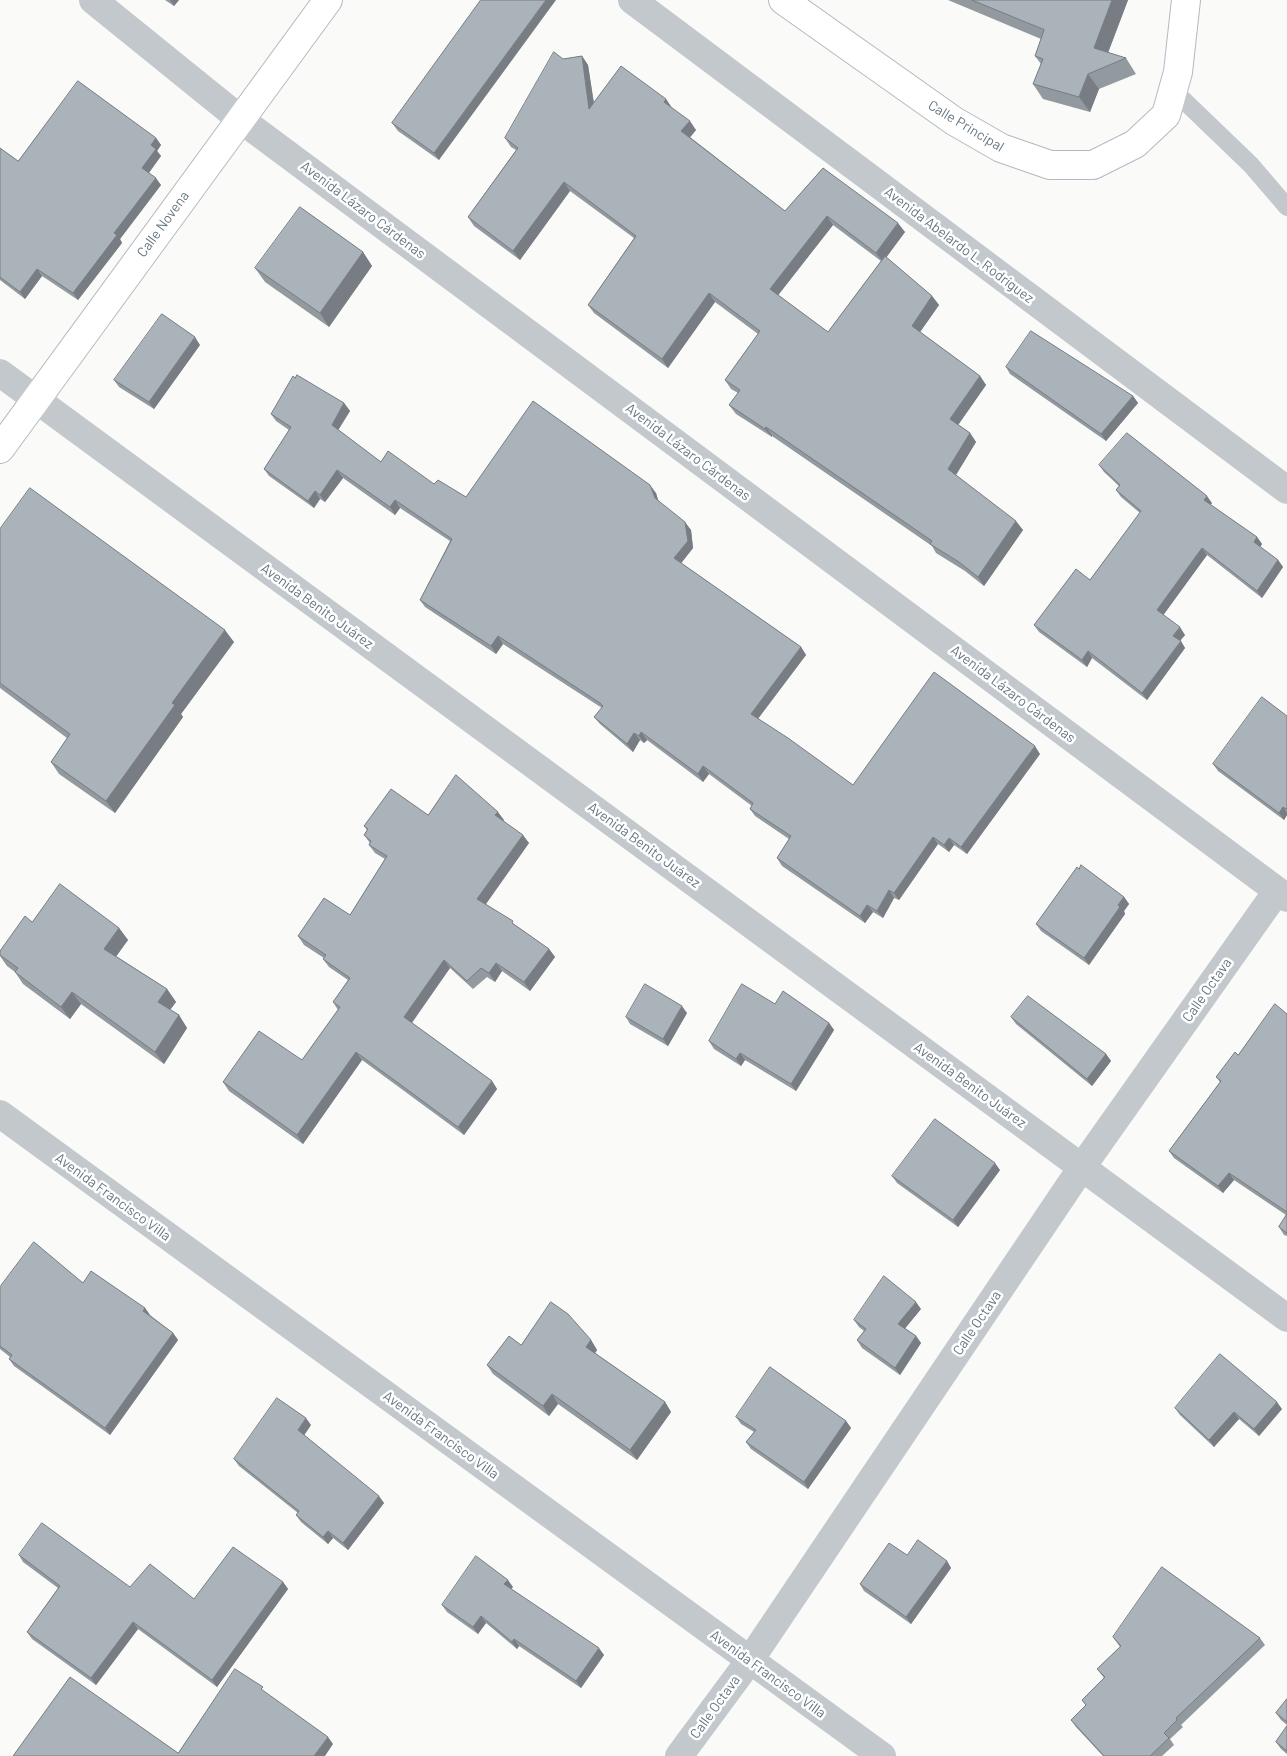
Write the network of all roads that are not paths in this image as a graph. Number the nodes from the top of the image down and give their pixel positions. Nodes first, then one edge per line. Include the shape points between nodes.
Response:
1 (93, 0) edge
2 (328, 0) edge
3 (632, 0) edge
4 (783, 0) edge
5 (1186, 0) edge
6 (1173, 90) junction
7 (240, 119) junction
8 (1287, 207) edge
9 (0, 373) edge
10 (36, 399) junction
11 (0, 449) edge
12 (1287, 490) edge
13 (1282, 895) edge
14 (0, 1114) edge
15 (1082, 1167) junction
16 (1287, 1318) edge
17 (750, 1660) junction
18 (679, 1756) edge
19 (882, 1756) edge

1 - 7 street, Avenida Lázaro Cárdenas
2 - 7 street, Calle Novena
3 - 12 street, Avenida Abelardo L. Rodríguez
4 - 6 street, Calle Principal via 954,121 1001,148 1050,165 1093,165 1135,144 1166,115
5 - 6 street, Calle Principal
6 - 8 lane via 1251,165
7 - 10 street, Calle Novena
7 - 13 street, Avenida Lázaro Cárdenas
9 - 10 street, Avenida Benito Juárez
10 - 11 street, Calle Novena
10 - 15 street, Avenida Benito Juárez
13 - 15 street, Calle Octava
14 - 17 street, Avenida Francisco Villa
15 - 16 street, Avenida Benito Juárez
15 - 17 street, Calle Octava
17 - 18 street, Calle Octava
17 - 19 street, Avenida Francisco Villa

